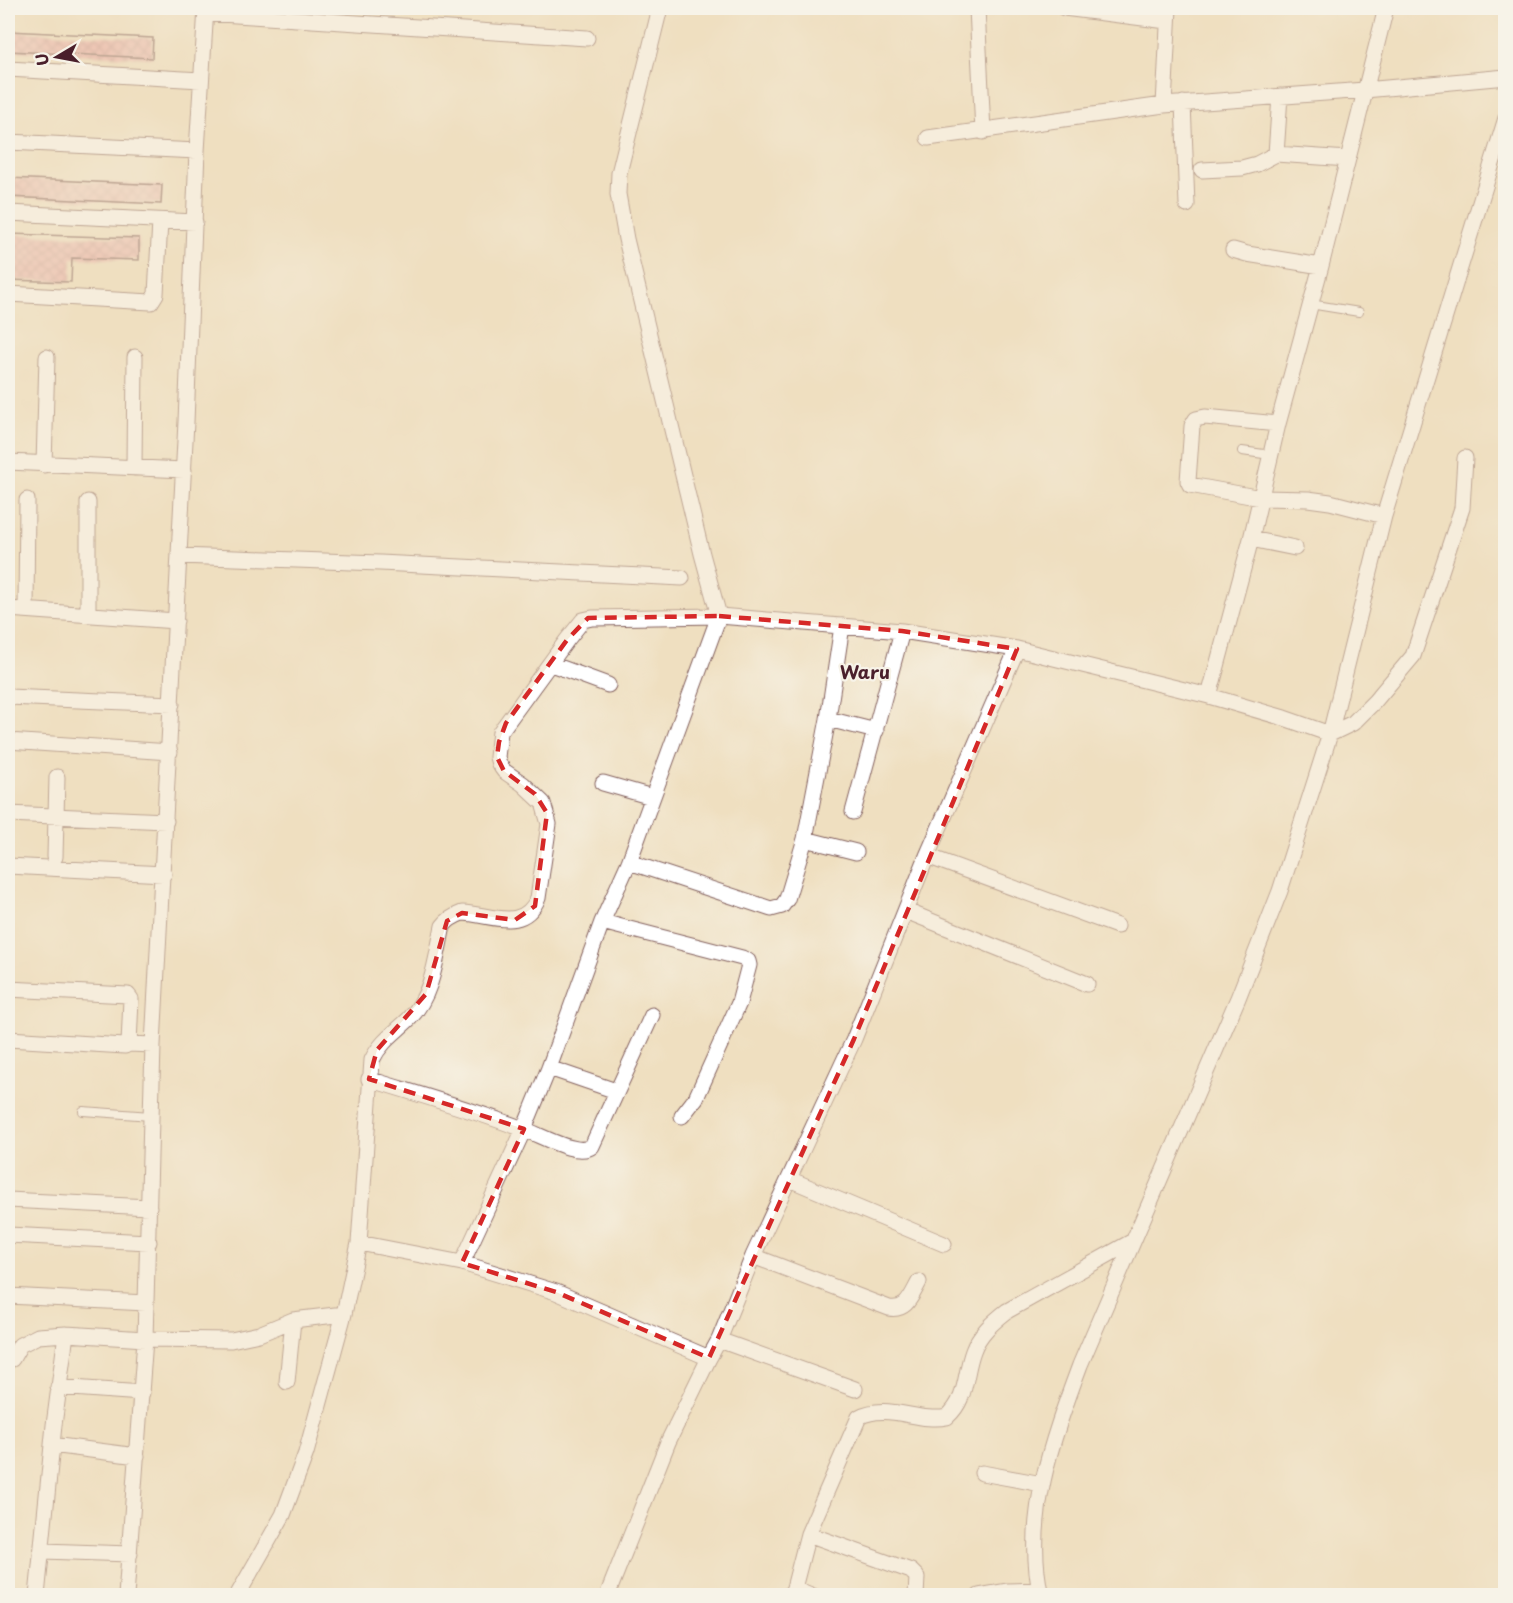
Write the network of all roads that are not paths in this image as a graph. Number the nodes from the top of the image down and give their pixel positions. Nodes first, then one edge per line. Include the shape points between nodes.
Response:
1 (660, 8) edge
2 (977, 8) edge
3 (1064, 8) edge
4 (1386, 8) edge
5 (206, 10) edge
6 (1168, 14) edge
7 (587, 38) dead end
8 (8, 69) edge
9 (1506, 77) edge
10 (201, 80) junction
11 (1365, 90) junction
12 (1280, 96) junction
13 (1183, 103) junction
14 (1164, 105) junction
15 (1506, 118) edge
16 (983, 132) junction
17 (928, 138) dead end
18 (8, 142) edge
19 (1501, 146) edge
20 (197, 151) junction
21 (1275, 154) junction
22 (1348, 159) junction
23 (1202, 170) dead end
24 (1187, 205) dead end
25 (8, 213) edge
26 (160, 222) junction
27 (195, 222) junction
28 (1233, 250) dead end
29 (1321, 266) junction
30 (8, 294) edge
31 (1309, 304) junction
32 (1359, 312) dead end
33 (47, 357) dead end
34 (135, 357) dead end
35 (1278, 424) junction
36 (1242, 451) dead end
37 (1271, 455) junction
38 (1465, 458) dead end
39 (8, 462) edge
40 (44, 465) junction
41 (134, 468) junction
42 (184, 470) junction
43 (1261, 498) junction
44 (27, 500) dead end
45 (87, 502) dead end
46 (1384, 516) junction
47 (1251, 539) junction
48 (1295, 548) dead end
49 (180, 556) junction
50 (682, 578) dead end
51 (8, 609) edge
52 (26, 610) junction
53 (88, 614) junction
54 (719, 616) junction
55 (176, 621) junction
56 (842, 626) junction
57 (902, 631) junction
58 (1006, 647) junction
59 (551, 664) junction
60 (608, 685) dead end
61 (1209, 696) junction
62 (8, 697) edge
63 (172, 704) junction
64 (828, 719) junction
65 (876, 731) junction
66 (1330, 734) junction
67 (8, 741) edge
68 (170, 752) junction
69 (57, 777) dead end
70 (603, 783) dead end
71 (652, 797) junction
72 (853, 812) dead end
73 (8, 814) edge
74 (56, 816) junction
75 (166, 820) junction
76 (805, 838) junction
77 (856, 852) dead end
78 (927, 856) junction
79 (55, 857) dead end
80 (629, 862) junction
81 (8, 866) edge
82 (164, 874) junction
83 (906, 911) junction
84 (602, 922) junction
85 (1117, 926) dead end
86 (1087, 984) dead end
87 (8, 989) edge
88 (651, 1015) dead end
89 (8, 1039) edge
90 (129, 1044) junction
91 (153, 1045) junction
92 (549, 1068) junction
93 (369, 1079) junction
94 (616, 1091) junction
95 (83, 1111) dead end
96 (151, 1116) junction
97 (682, 1116) dead end
98 (524, 1129) junction
99 (789, 1179) junction
100 (8, 1200) edge
101 (149, 1207) junction
102 (8, 1235) edge
103 (1133, 1241) junction
104 (149, 1242) junction
105 (359, 1243) junction
106 (944, 1244) dead end
107 (753, 1256) junction
108 (462, 1263) junction
109 (919, 1282) dead end
110 (8, 1296) edge
111 (146, 1303) junction
112 (344, 1314) junction
113 (293, 1320) junction
114 (66, 1334) junction
115 (145, 1339) junction
116 (719, 1340) junction
117 (709, 1358) junction
118 (12, 1359) dead end
119 (287, 1382) dead end
120 (58, 1387) junction
121 (855, 1389) dead end
122 (142, 1393) junction
123 (52, 1445) junction
124 (137, 1456) junction
125 (982, 1473) dead end
126 (1042, 1484) junction
127 (808, 1534) junction
128 (43, 1551) junction
129 (130, 1554) junction
130 (792, 1592) edge
131 (1040, 1593) edge
132 (610, 1595) edge
133 (38, 1596) edge
134 (126, 1596) edge
135 (237, 1596) edge
136 (813, 1596) edge
137 (916, 1596) edge
138 (979, 1596) edge

1 - 54 street via 619,173 618,194
2 - 16 street
3 - 6 street
4 - 11 street
5 - 7 street
5 - 10 street
6 - 14 street
8 - 10 street
9 - 11 street
10 - 20 street
11 - 12 street
11 - 22 street
12 - 13 street
12 - 21 street
13 - 14 street
13 - 24 street
14 - 16 street
15 - 19 street
16 - 17 street
18 - 20 street
19 - 46 street
20 - 27 street
21 - 22 street
21 - 23 street via 1242,168
22 - 29 street
25 - 26 street
26 - 27 street
26 - 30 street via 156,294 151,302
27 - 42 street
28 - 29 street
29 - 31 street
31 - 32 lane
31 - 35 street
33 - 40 street
34 - 41 street
35 - 37 street
35 - 43 street via 1205,417 1196,419 1192,426 1190,485
36 - 37 lane
37 - 43 street
38 - 66 street via 1462,508 1413,656 1353,723
39 - 40 street
40 - 41 street
41 - 42 street
42 - 49 street
43 - 46 street via 1330,502
43 - 47 street
44 - 52 street
45 - 53 street
46 - 66 street
47 - 48 street
47 - 61 street
49 - 50 street
49 - 55 street
51 - 52 street
52 - 53 street
53 - 55 street
54 - 56 street
54 - 59 street via 588,618
54 - 71 street
55 - 63 street
56 - 57 street
56 - 64 street
57 - 58 street
57 - 65 street
58 - 61 street
58 - 78 street
59 - 60 street
59 - 93 street via 500,732 498,756 504,771 535,794 547,813 549,824 538,898 531,912 515,920 462,913 447,921 426,994 409,1018 377,1050
61 - 66 street
62 - 63 street
63 - 68 street
64 - 65 street
64 - 76 street
65 - 72 street
66 - 103 street via 1281,891
67 - 68 street
68 - 75 street
69 - 74 street
70 - 71 street
71 - 80 street
73 - 74 street
74 - 75 street
74 - 79 street
75 - 82 street
76 - 77 street
76 - 80 street via 787,899 774,909
78 - 83 street
78 - 85 street
80 - 84 street
81 - 82 street
82 - 91 street
83 - 86 street
83 - 99 street via 854,1039
84 - 92 street
84 - 97 street via 748,961 739,1003 700,1091
87 - 90 street via 128,995
88 - 94 street
89 - 90 street
90 - 91 street
91 - 96 street
92 - 94 street
92 - 98 street
93 - 98 street
93 - 105 street
94 - 98 street via 590,1149 573,1149
95 - 96 lane
96 - 101 street
98 - 108 street
99 - 106 street
99 - 107 street
100 - 101 street
101 - 104 street
102 - 104 street
103 - 126 street via 1080,1365
103 - 127 street via 990,1324 973,1352 961,1401 947,1417 925,1418 884,1411 859,1417
104 - 111 street
105 - 108 street
105 - 112 street
107 - 109 street via 897,1310 907,1304
107 - 116 street
108 - 117 street via 556,1292
110 - 111 street
111 - 115 street
112 - 113 street
112 - 135 street via 306,1453 283,1515
113 - 115 street via 231,1340
113 - 119 street
114 - 115 street
114 - 118 street via 32,1338 16,1349
114 - 120 street
115 - 122 street
116 - 117 street
116 - 121 street
117 - 132 street via 668,1442
120 - 122 street
120 - 123 street
122 - 124 street
123 - 124 street
123 - 128 street
124 - 129 street
125 - 126 street
126 - 131 street via 1035,1527
127 - 130 street
127 - 137 street via 911,1571 917,1577
128 - 129 street
128 - 133 street
129 - 134 street
130 - 136 street
131 - 138 street via 1008,1591

